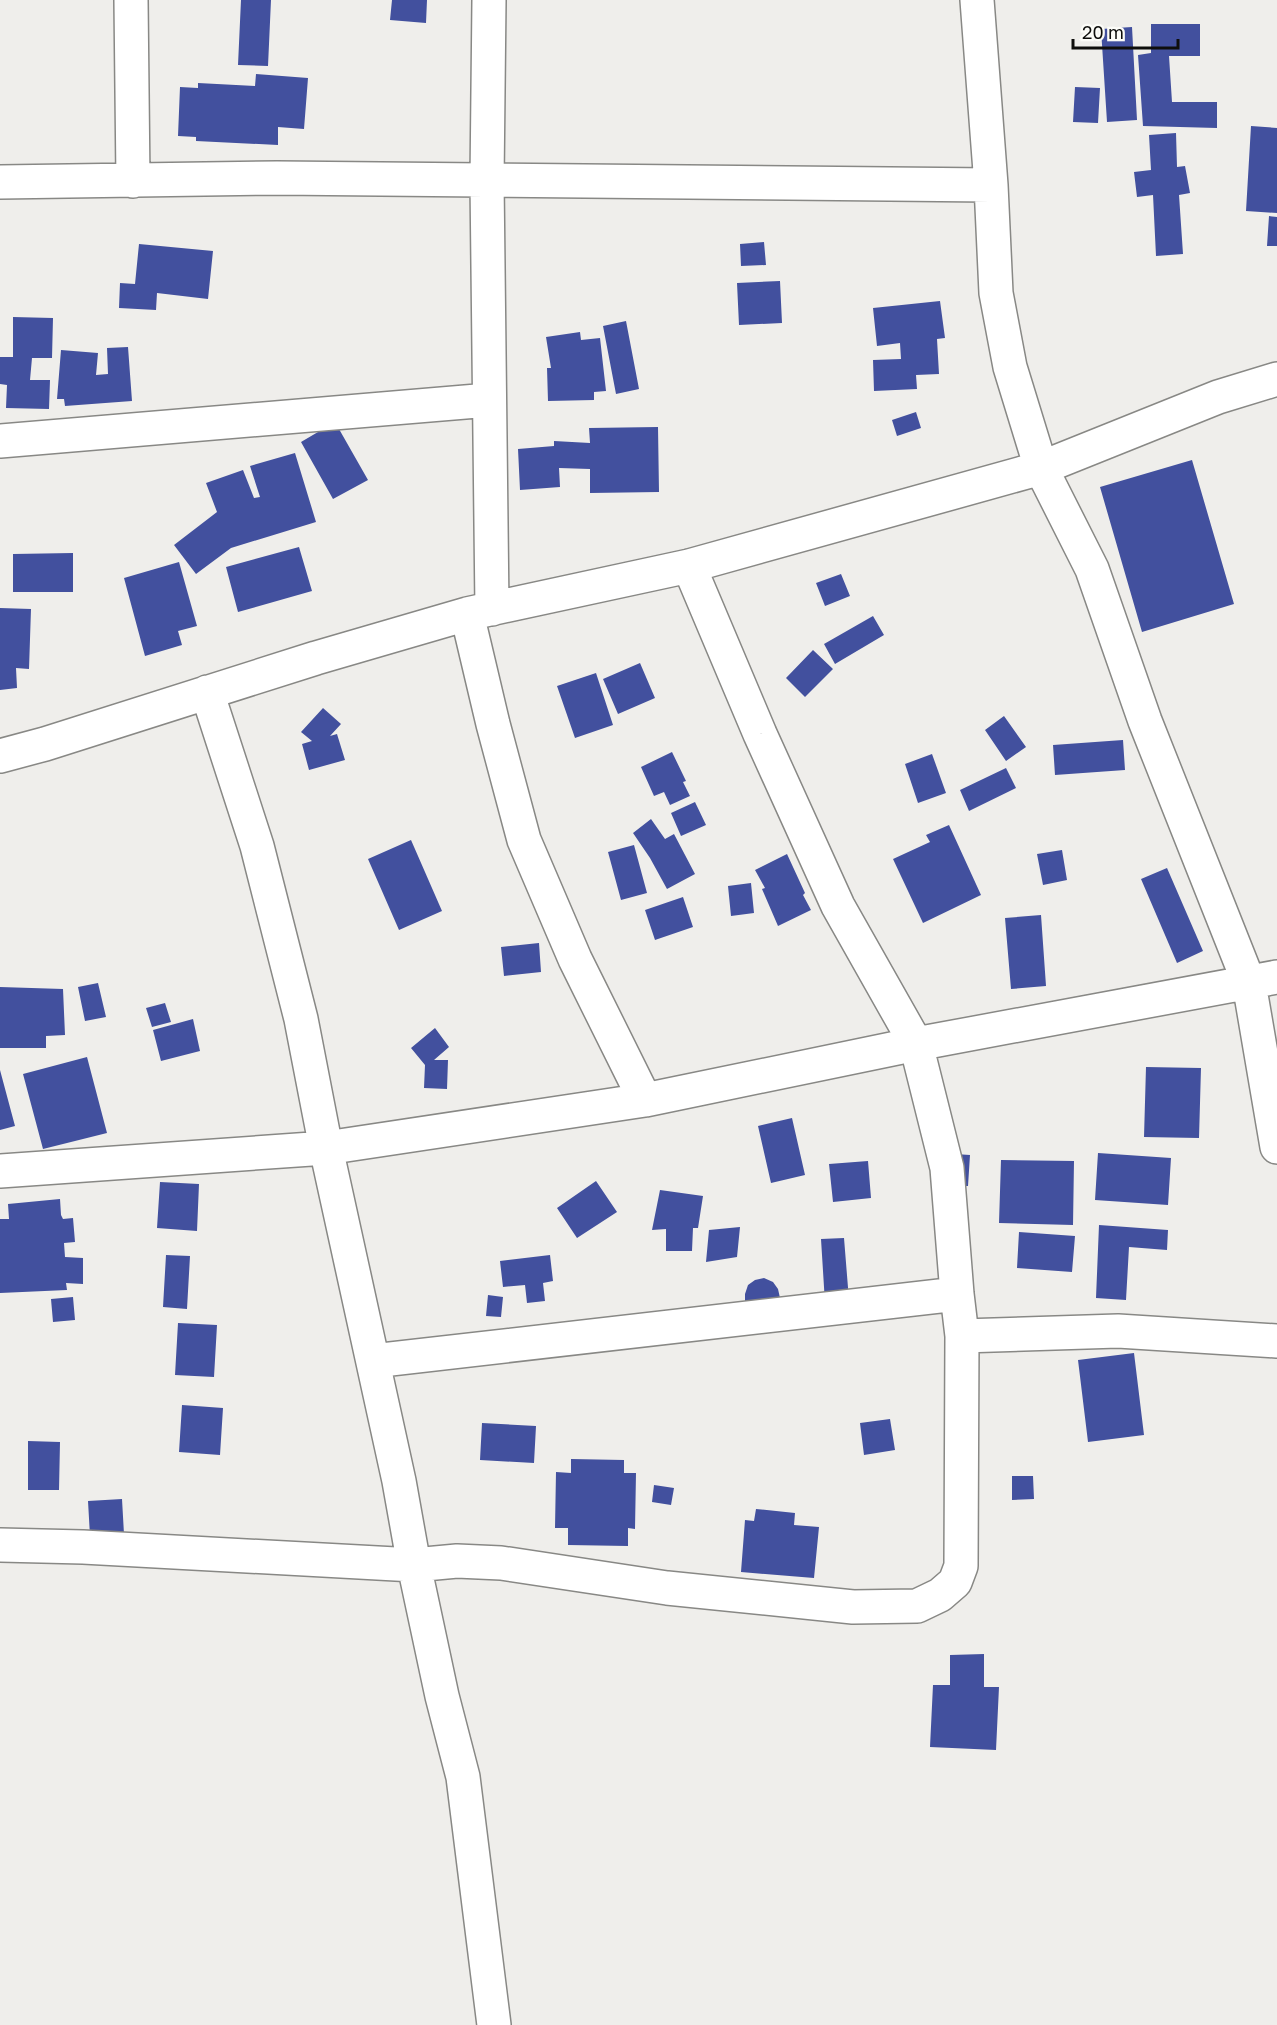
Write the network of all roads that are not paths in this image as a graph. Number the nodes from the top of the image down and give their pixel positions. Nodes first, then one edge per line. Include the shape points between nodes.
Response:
1 (131, 0) edge
2 (489, 0) edge
3 (977, 0) edge
4 (133, 181) junction
5 (487, 181) junction
6 (0, 182) edge
7 (991, 184) junction
8 (1277, 380) edge
9 (489, 400) junction
10 (0, 441) edge
11 (1041, 468) junction
12 (689, 566) junction
13 (480, 612) junction
14 (207, 692) junction
15 (0, 756) edge
16 (1263, 980) edge
17 (916, 1044) junction
18 (645, 1100) junction
19 (1277, 1147) edge
20 (326, 1148) junction
21 (0, 1171) edge
22 (957, 1294) junction
23 (962, 1336) junction
24 (1277, 1341) edge
25 (373, 1361) junction
26 (0, 1545) edge
27 (414, 1565) junction
28 (494, 2025) edge

1 - 4 street
2 - 5 street
3 - 7 street
4 - 5 street
4 - 6 street
5 - 7 street
5 - 9 street
7 - 11 street via 996,293 1010,367
8 - 11 street via 1218,397
9 - 10 street
9 - 13 street
11 - 12 street
11 - 16 street via 1092,569 1145,721
12 - 13 street
12 - 17 street via 838,906
13 - 14 street
13 - 18 street via 493,724 524,840 575,959
14 - 15 street
14 - 20 street via 257,846 301,1019
16 - 17 street
16 - 19 street
17 - 18 street
17 - 22 street via 946,1168
18 - 20 street
20 - 21 street
20 - 25 street
22 - 23 street
22 - 25 street
23 - 24 street via 1118,1331
23 - 27 street via 961,1566 955,1582 917,1606 853,1607 667,1588 501,1563 457,1561
25 - 27 street
26 - 27 street
27 - 28 street via 463,1777

